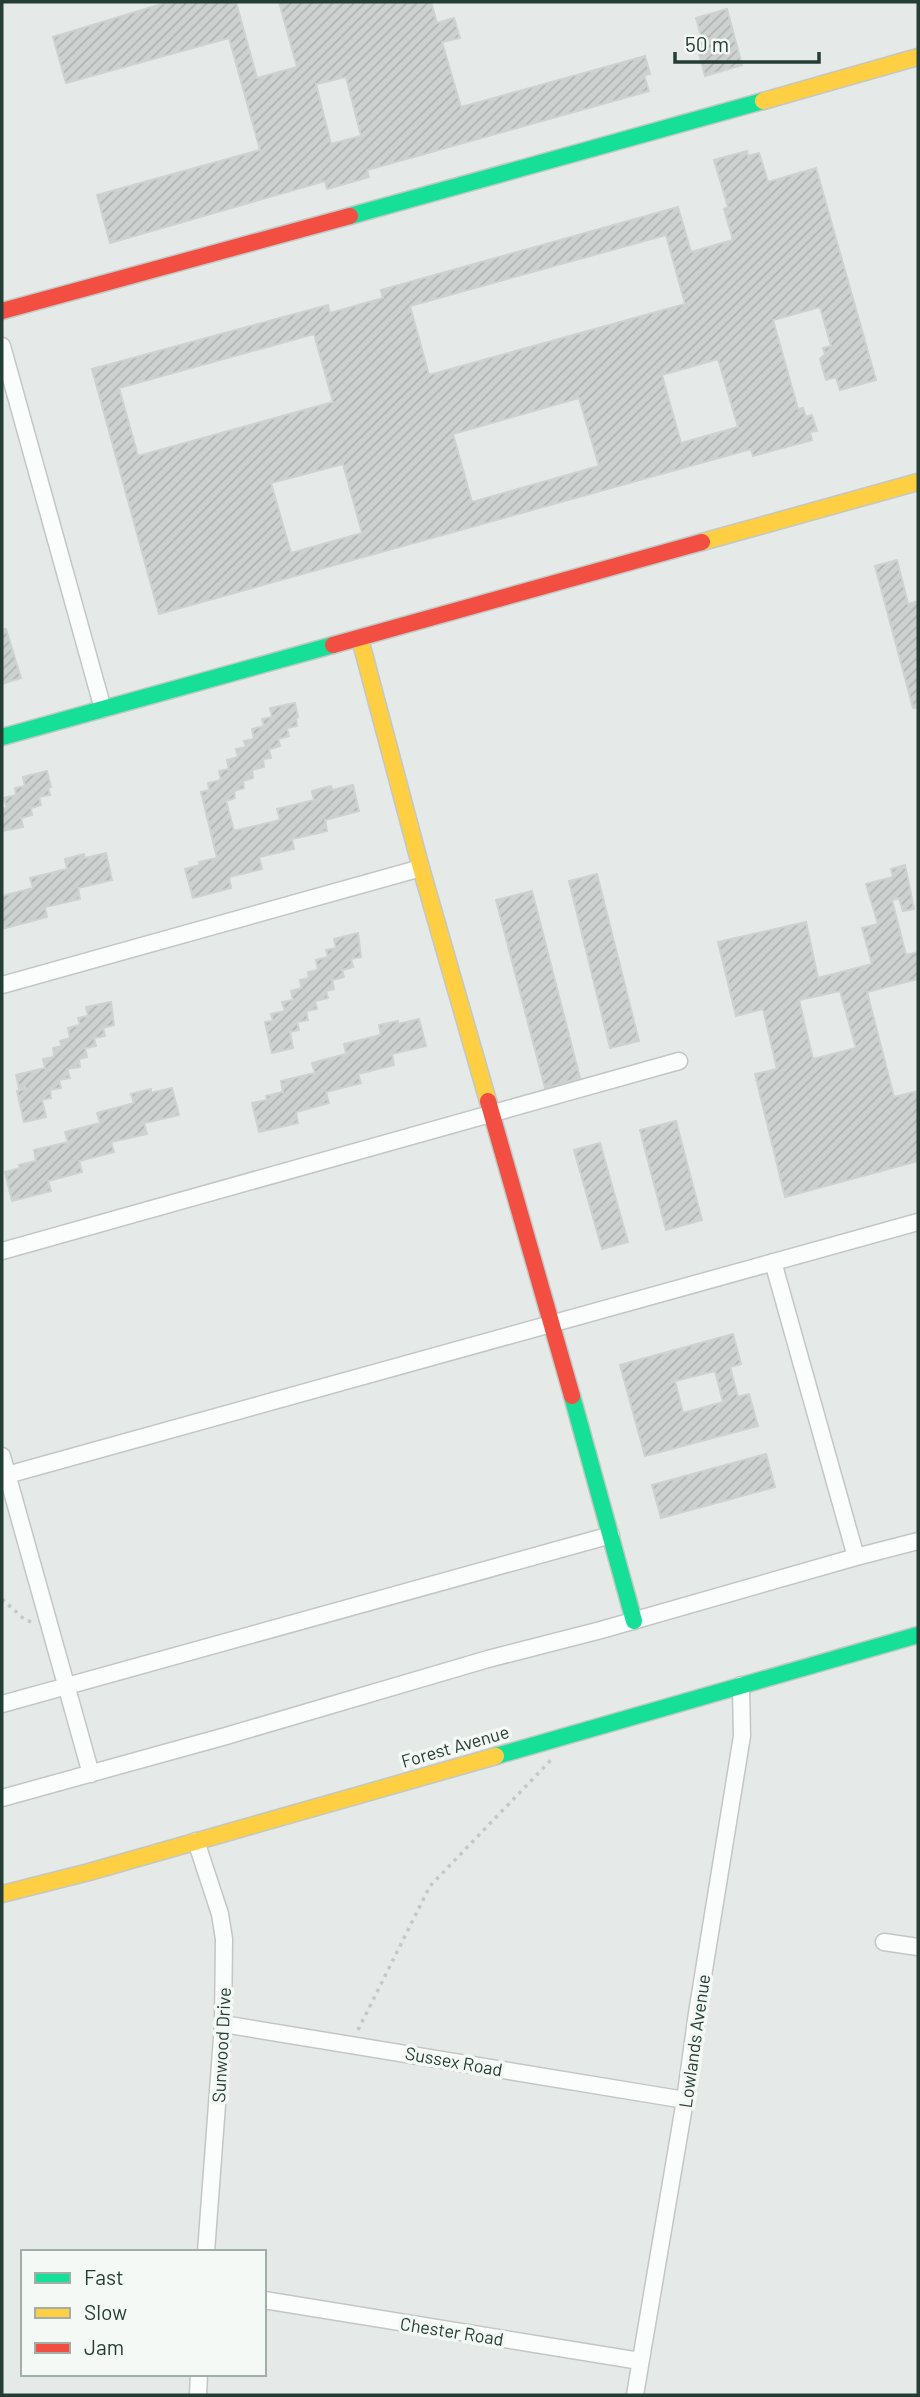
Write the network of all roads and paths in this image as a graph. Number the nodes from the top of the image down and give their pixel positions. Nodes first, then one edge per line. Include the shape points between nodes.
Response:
1 (918, 57) edge
2 (2, 311) edge
3 (2, 346) edge
4 (918, 482) edge
5 (360, 639) junction
6 (103, 709) junction
7 (2, 737) edge
8 (421, 868) junction
9 (2, 985) edge
10 (679, 1061) dead end
11 (493, 1115) junction
12 (918, 1222) edge
13 (2, 1251) edge
14 (773, 1262) junction
15 (552, 1323) junction
16 (2, 1456) edge
17 (7, 1475) junction
18 (611, 1535) junction
19 (918, 1541) edge
20 (856, 1556) junction
21 (2, 1599) edge
22 (634, 1620) junction
23 (51, 1629) junction
24 (918, 1634) edge
25 (741, 1685) junction
26 (68, 1687) junction
27 (2, 1704) edge
28 (551, 1760) dead end
29 (91, 1774) junction
30 (2, 1798) edge
31 (196, 1841) junction
32 (2, 1894) edge
33 (884, 1942) dead end
34 (918, 1947) edge
35 (223, 2024) junction
36 (351, 2044) junction
37 (685, 2100) junction
38 (206, 2250) edge
39 (266, 2300) edge
40 (640, 2361) junction
41 (199, 2376) edge
42 (198, 2395) edge
43 (635, 2395) edge

1 - 2 street
3 - 6 street
4 - 5 street
5 - 6 street
5 - 8 street
6 - 7 street
8 - 9 street
8 - 11 street
10 - 11 street
11 - 13 street
11 - 15 street
12 - 14 street
14 - 15 street
14 - 20 street
15 - 17 street
15 - 18 street
16 - 17 street
17 - 23 street
18 - 22 street
18 - 26 street
19 - 20 street
20 - 22 street
21 - 23 path via 25,1620
22 - 29 street
23 - 26 street
24 - 25 street, Forest Avenue
25 - 31 street, Forest Avenue
25 - 37 street, Lowlands Avenue via 742,1736
26 - 27 street
26 - 29 street
28 - 36 path via 430,1886
29 - 30 street
31 - 32 street, Forest Avenue
31 - 35 street, Sunwood Drive via 224,1939
33 - 34 street
35 - 36 street, Sussex Road
35 - 38 street, Sunwood Drive
36 - 37 street, Sussex Road
37 - 40 street, Lowlands Avenue
39 - 40 street, Chester Road
40 - 43 street, Lowlands Avenue
41 - 42 street

